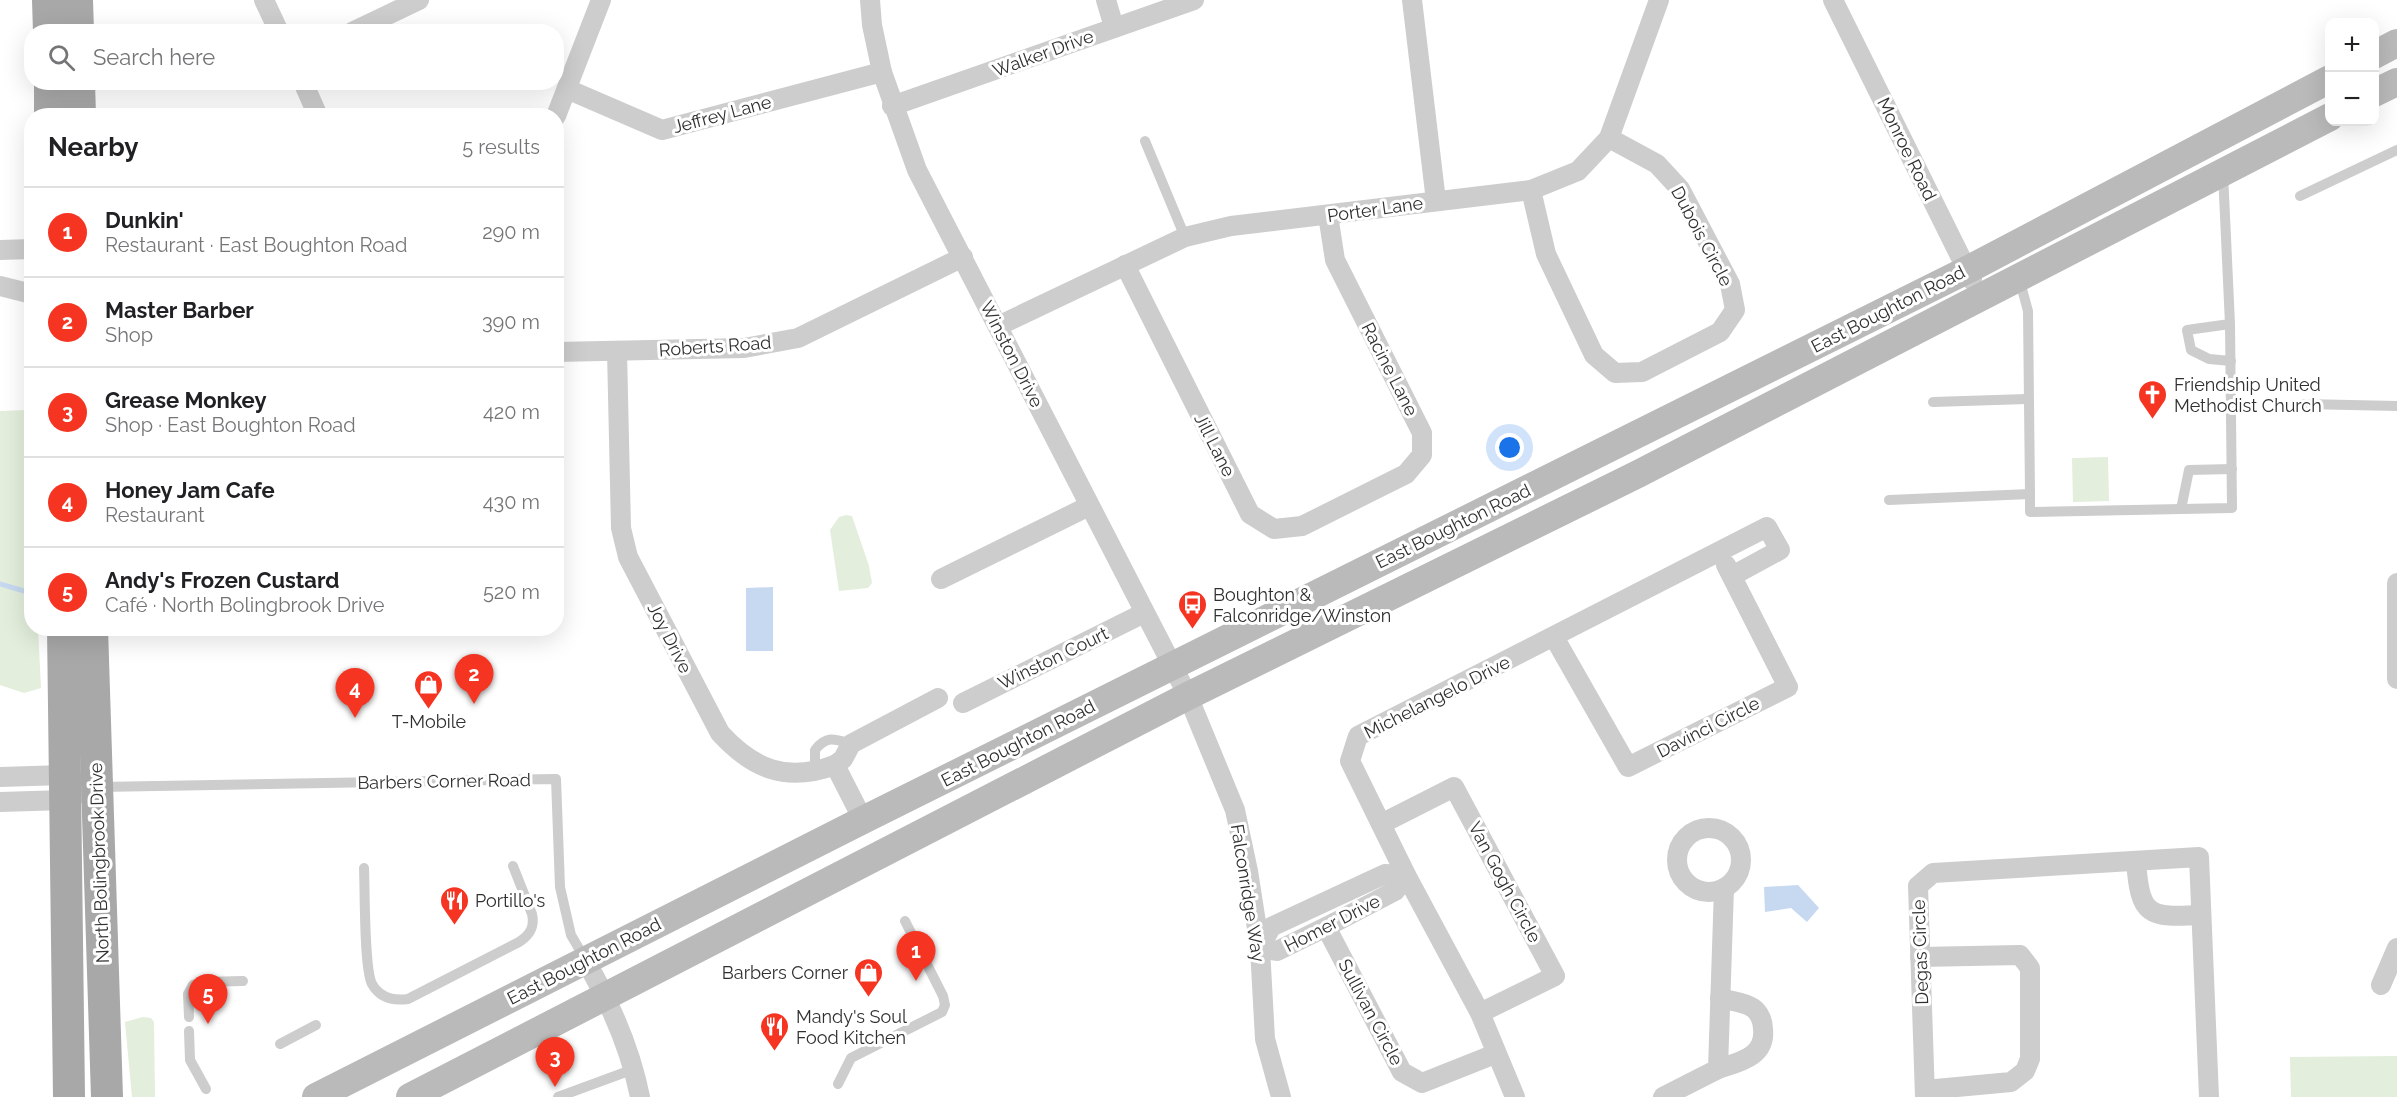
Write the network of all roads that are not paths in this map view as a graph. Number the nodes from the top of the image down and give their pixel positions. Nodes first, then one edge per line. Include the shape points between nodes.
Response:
1 (48, 0) edge
2 (77, 0) edge
3 (264, 0) edge
4 (419, 0) edge
5 (601, 0) edge
6 (870, 0) edge
7 (1106, 0) edge
8 (1194, 0) edge
9 (1412, 0) edge
10 (1659, 0) edge
11 (1833, 0) edge
12 (48, 24) edge
13 (78, 24) edge
14 (275, 24) edge
15 (369, 24) edge
16 (1114, 27) junction
17 (2397, 43) edge
18 (2379, 52) edge
19 (882, 72) junction
20 (2325, 82) edge
21 (2397, 82) edge
22 (567, 89) junction
23 (50, 90) edge
24 (79, 90) edge
25 (307, 90) edge
26 (2379, 91) edge
27 (892, 106) junction
28 (50, 108) edge
29 (80, 108) edge
30 (314, 108) edge
31 (559, 108) edge
32 (2325, 120) edge
33 (1609, 138) junction
34 (1145, 141) dead end
35 (2397, 150) edge
36 (2223, 172) junction
37 (1531, 190) junction
38 (2300, 196) dead end
39 (1436, 201) junction
40 (1328, 215) junction
41 (1185, 237) junction
42 (0, 249) edge
43 (24, 249) edge
44 (963, 256) junction
45 (1125, 265) junction
46 (1967, 270) junction
47 (2019, 278) junction
48 (0, 286) edge
49 (24, 292) edge
50 (1981, 297) junction
51 (2230, 324) junction
52 (998, 326) junction
53 (617, 351) junction
54 (564, 352) edge
55 (2231, 361) junction
56 (2027, 399) junction
57 (1932, 402) dead end
58 (2304, 404) dead end
59 (2397, 406) edge
60 (2232, 469) junction
61 (2030, 494) junction
62 (1362, 497) joint
63 (1889, 500) dead end
64 (1089, 507) junction
65 (2181, 509) junction
66 (1720, 552) junction
67 (1732, 576) junction
68 (941, 579) dead end
69 (2397, 583) edge
70 (1144, 613) junction
71 (63, 636) edge
72 (92, 636) edge
73 (1554, 637) junction
74 (1172, 666) junction
75 (2397, 679) edge
76 (1188, 696) junction
77 (939, 698) dead end
78 (963, 703) dead end
79 (851, 744) junction
80 (835, 765) junction
81 (815, 772) junction
82 (0, 777) edge
83 (96, 787) junction
84 (65, 788) junction
85 (0, 802) edge
86 (864, 820) junction
87 (1380, 824) junction
88 (2136, 861) junction
89 (513, 866) dead end
90 (364, 868) dead end
91 (1406, 875) junction
92 (1724, 888) dead end
93 (2201, 915) junction
94 (905, 921) dead end
95 (1326, 927) junction
96 (1260, 948) junction
97 (2397, 948) edge
98 (1920, 957) junction
99 (585, 960) junction
100 (243, 981) dead end
101 (2381, 985) dead end
102 (606, 995) junction
103 (1720, 998) junction
104 (1480, 1013) junction
105 (189, 1017) dead end
106 (316, 1024) dead end
107 (189, 1031) dead end
108 (280, 1044) dead end
109 (1495, 1054) junction
110 (1718, 1068) junction
111 (634, 1069) junction
112 (838, 1084) dead end
113 (206, 1089) dead end
114 (1925, 1094) edge
115 (413, 1096) edge
116 (69, 1097) edge
117 (107, 1097) edge
118 (316, 1097) edge
119 (558, 1097) edge
120 (640, 1097) edge
121 (1281, 1097) edge
122 (1515, 1097) edge
123 (1663, 1097) edge
124 (2209, 1097) edge

1 - 12 main road
2 - 13 main road
3 - 14 street
4 - 15 street
5 - 22 street
6 - 19 street, Winston Drive
7 - 16 street
8 - 16 street, Walker Drive
9 - 39 street
10 - 33 street, Porter Lane
11 - 46 street, Monroe Road
16 - 27 street, Walker Drive
17 - 18 main road
19 - 22 street, Jeffrey Lane via 662,130
19 - 27 street, Winston Drive
20 - 46 main road, East Boughton Road
21 - 26 main road
22 - 31 street
23 - 28 main road
24 - 29 main road
25 - 30 street
27 - 44 street, Winston Drive via 917,170
32 - 36 main road, East Boughton Road
33 - 37 street, Porter Lane via 1578,171
33 - 37 street, Dubois Circle via 1657,164 1680,189 1731,284 1735,310 1720,332 1642,372 1615,373 1594,356 1546,254
34 - 41 lane
35 - 38 lane
36 - 47 main road, East Boughton Road
36 - 51 lane
37 - 39 street, Porter Lane
39 - 40 street, Porter Lane
40 - 41 street, Porter Lane via 1231,226
40 - 62 street, Racine Lane via 1335,260 1422,433 1422,455 1406,474
41 - 45 street, Porter Lane
42 - 43 street
44 - 52 street, Winston Drive
44 - 53 street, Roberts Road via 798,338 744,348
45 - 52 street, Porter Lane
45 - 62 street, Jill Lane via 1250,514 1274,529 1302,526
46 - 50 street, Monroe Road
46 - 74 main road, East Boughton Road
47 - 50 main road, East Boughton Road
47 - 56 lane via 2028,311
48 - 49 street
50 - 76 main road, East Boughton Road via 1638,474
51 - 55 lane
51 - 55 lane via 2187,330 2191,350 2209,359
52 - 64 street, Winston Drive
53 - 54 street, Roberts Road
53 - 81 street, Joy Drive via 621,528 628,557 720,733 738,753 760,767 787,773
55 - 60 lane
56 - 57 lane
56 - 61 lane
58 - 59 lane
60 - 65 lane via 2189,470
60 - 65 lane via 2232,508
61 - 63 lane
61 - 65 lane via 2030,512
64 - 68 street
64 - 70 street, Winston Drive
66 - 67 street, Davinci Circle
66 - 67 street, Michelangelo Drive via 1767,527 1780,550
66 - 73 street, Michelangelo Drive
67 - 73 street, Davinci Circle via 1788,687 1628,767
69 - 75 street
70 - 74 street, Winston Drive
70 - 78 street, Winston Court
71 - 84 main road, North Bolingbrook Drive
72 - 83 main road, North Bolingbrook Drive
73 - 87 street, Michelangelo Drive via 1358,736 1350,761
74 - 76 street, Winston Drive
74 - 86 main road, East Boughton Road
76 - 96 street, Falconridge Way via 1235,810
76 - 102 main road, East Boughton Road
77 - 79 street
79 - 80 street
79 - 81 lane via 832,738 822,741 815,750
80 - 81 street, Joy Drive
80 - 86 street
82 - 84 street, Barbers Corner Road
83 - 84 street, Barbers Corner Road
83 - 99 lane, Barbers Corner Road via 556,779 560,887 571,935
83 - 117 main road, North Bolingbrook Drive
84 - 85 street, Barbers Corner Road
84 - 116 main road, North Bolingbrook Drive
86 - 99 main road, East Boughton Road
87 - 91 street, Michelangelo Drive
87 - 104 street, Van Gogh Circle via 1454,787 1555,976
88 - 93 street via 2138,892 2147,908 2163,916
88 - 93 street, Degas Circle via 2199,857
88 - 98 street, Degas Circle via 1933,873 1918,886
89 - 90 lane via 534,921 529,934 408,999 398,1000 380,993 369,977
91 - 95 street, Homer Drive via 1395,891
91 - 96 street, Homer Drive via 1385,874 1271,927
91 - 104 street, Michelangelo Drive
92 - 103 street
93 - 124 street, Degas Circle
94 - 112 lane via 945,1005 942,1012 851,1058
95 - 96 street, Homer Drive via 1277,951
95 - 109 street, Sullivan Circle via 1402,1072 1422,1083
96 - 121 street, Falconridge Way via 1265,1039
97 - 101 street
98 - 114 street, Degas Circle
98 - 114 street via 2020,955 2030,968 2030,1059 2025,1071 2011,1082
99 - 102 street, Barbers Corner Road
99 - 118 main road, East Boughton Road
100 - 105 lane via 193,985 188,994
102 - 111 street, Barbers Corner Road via 624,1033
102 - 115 main road, East Boughton Road
103 - 110 street
103 - 110 street via 1752,1007 1763,1024 1764,1035 1755,1054
104 - 109 street, Michelangelo Drive
106 - 108 lane
107 - 113 lane via 190,1060
109 - 122 street, Michelangelo Drive
110 - 123 street
111 - 119 lane
111 - 120 street, Barbers Corner Road

